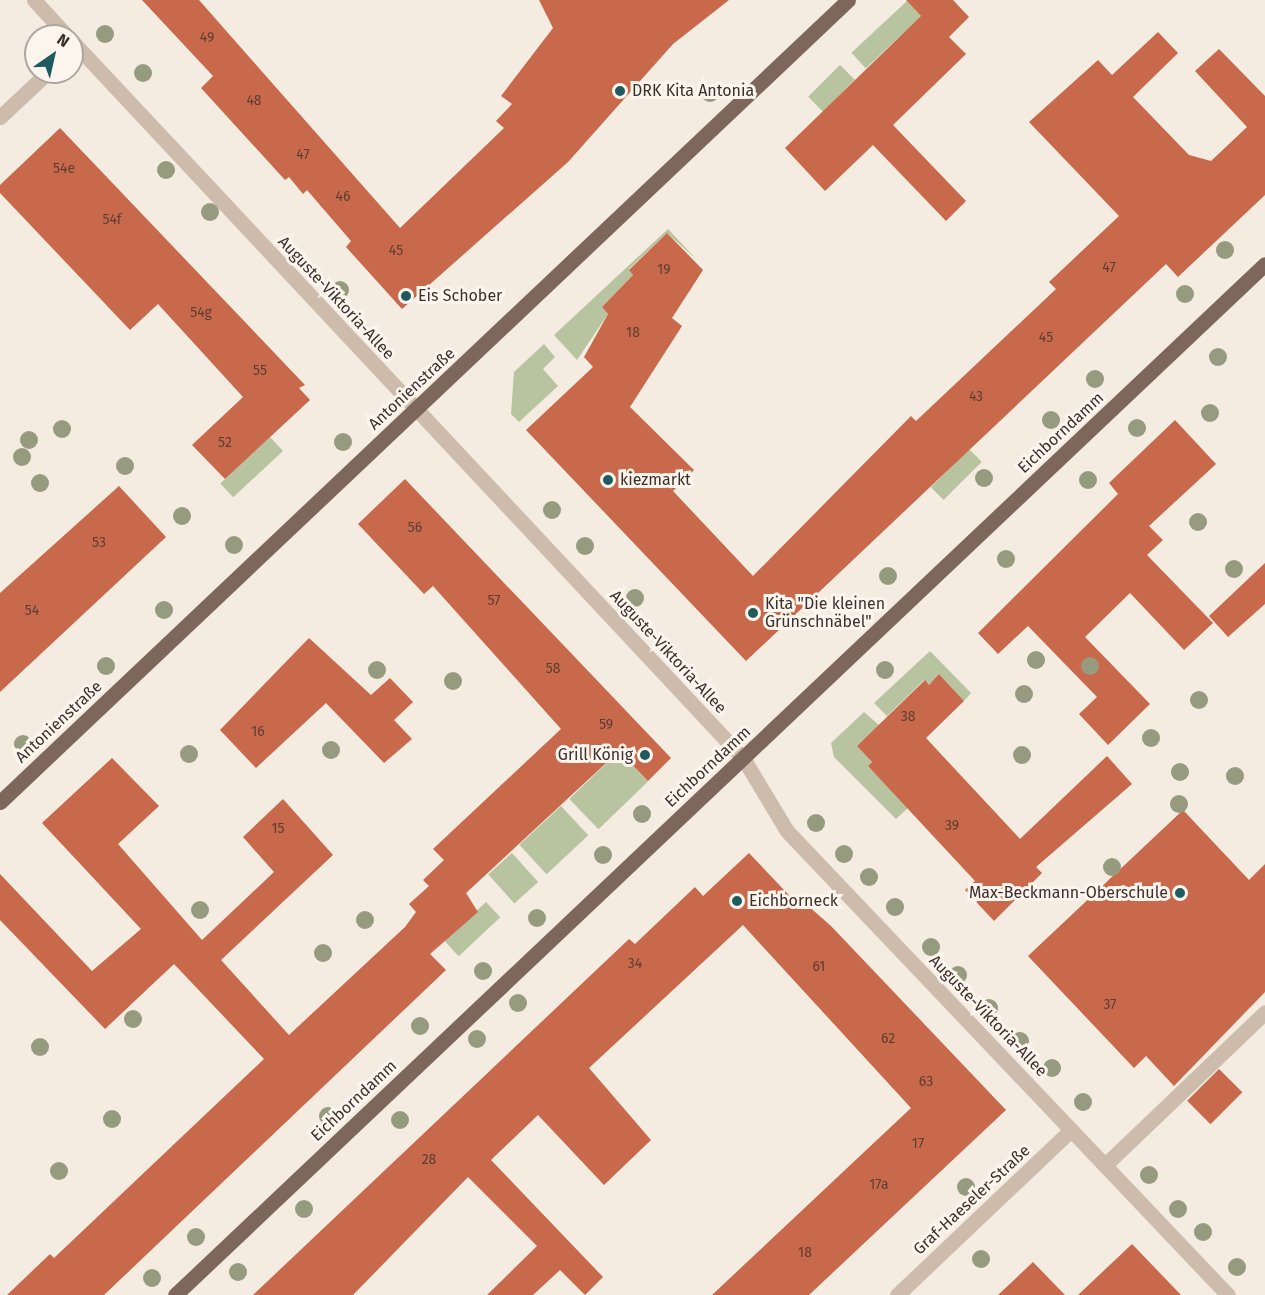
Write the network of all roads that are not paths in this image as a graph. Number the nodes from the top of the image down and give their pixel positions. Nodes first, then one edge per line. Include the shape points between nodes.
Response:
1 (34, 0) edge
2 (848, 0) edge
3 (55, 24) edge
4 (84, 56) edge
5 (35, 84) edge
6 (0, 117) edge
7 (1265, 264) edge
8 (416, 410) junction
9 (743, 758) junction
10 (0, 802) edge
11 (1265, 1012) edge
12 (1071, 1130) junction
13 (1105, 1165) junction
14 (175, 1295) edge
15 (897, 1295) edge
16 (1228, 1295) edge

1 - 3 street, Auguste-Viktoria-Allee
2 - 8 main road, Antonienstraße
4 - 8 street, Auguste-Viktoria-Allee
5 - 6 street
7 - 9 main road, Eichborndamm
8 - 9 street, Auguste-Viktoria-Allee
8 - 10 main road, Antonienstraße
9 - 12 street, Auguste-Viktoria-Allee via 787,831
9 - 14 main road, Eichborndamm
11 - 13 street
12 - 13 street, Auguste-Viktoria-Allee
12 - 15 street, Graf-Haeseler-Straße
13 - 16 street, Auguste-Viktoria-Allee

